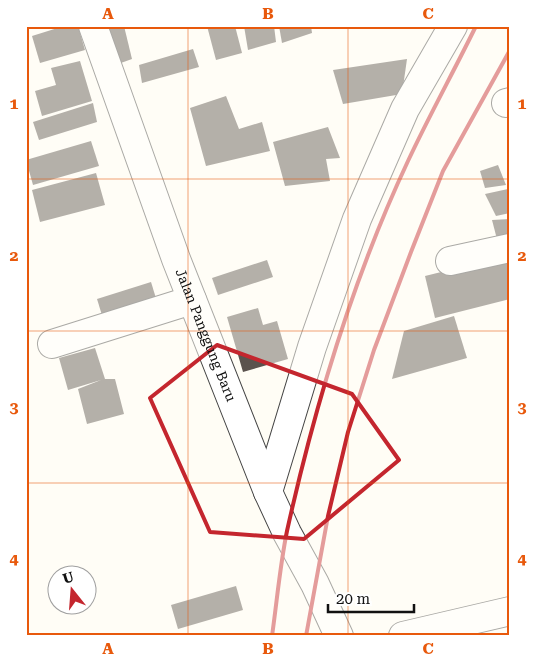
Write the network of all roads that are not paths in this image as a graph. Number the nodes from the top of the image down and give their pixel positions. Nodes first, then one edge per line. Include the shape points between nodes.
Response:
1 (93, 26) edge
2 (454, 26) edge
3 (510, 248) edge
4 (450, 261) dead end
5 (192, 300) junction
6 (52, 344) dead end
7 (268, 492) junction
8 (510, 611) edge
9 (339, 636) edge
10 (403, 636) edge

1 - 5 street, Jalan Panggung Baru
2 - 7 street via 405,109 357,219 312,347
3 - 4 street
5 - 6 street
5 - 7 street, Jalan Panggung Baru
7 - 9 street, Jalan Panggung Baru
8 - 10 street

